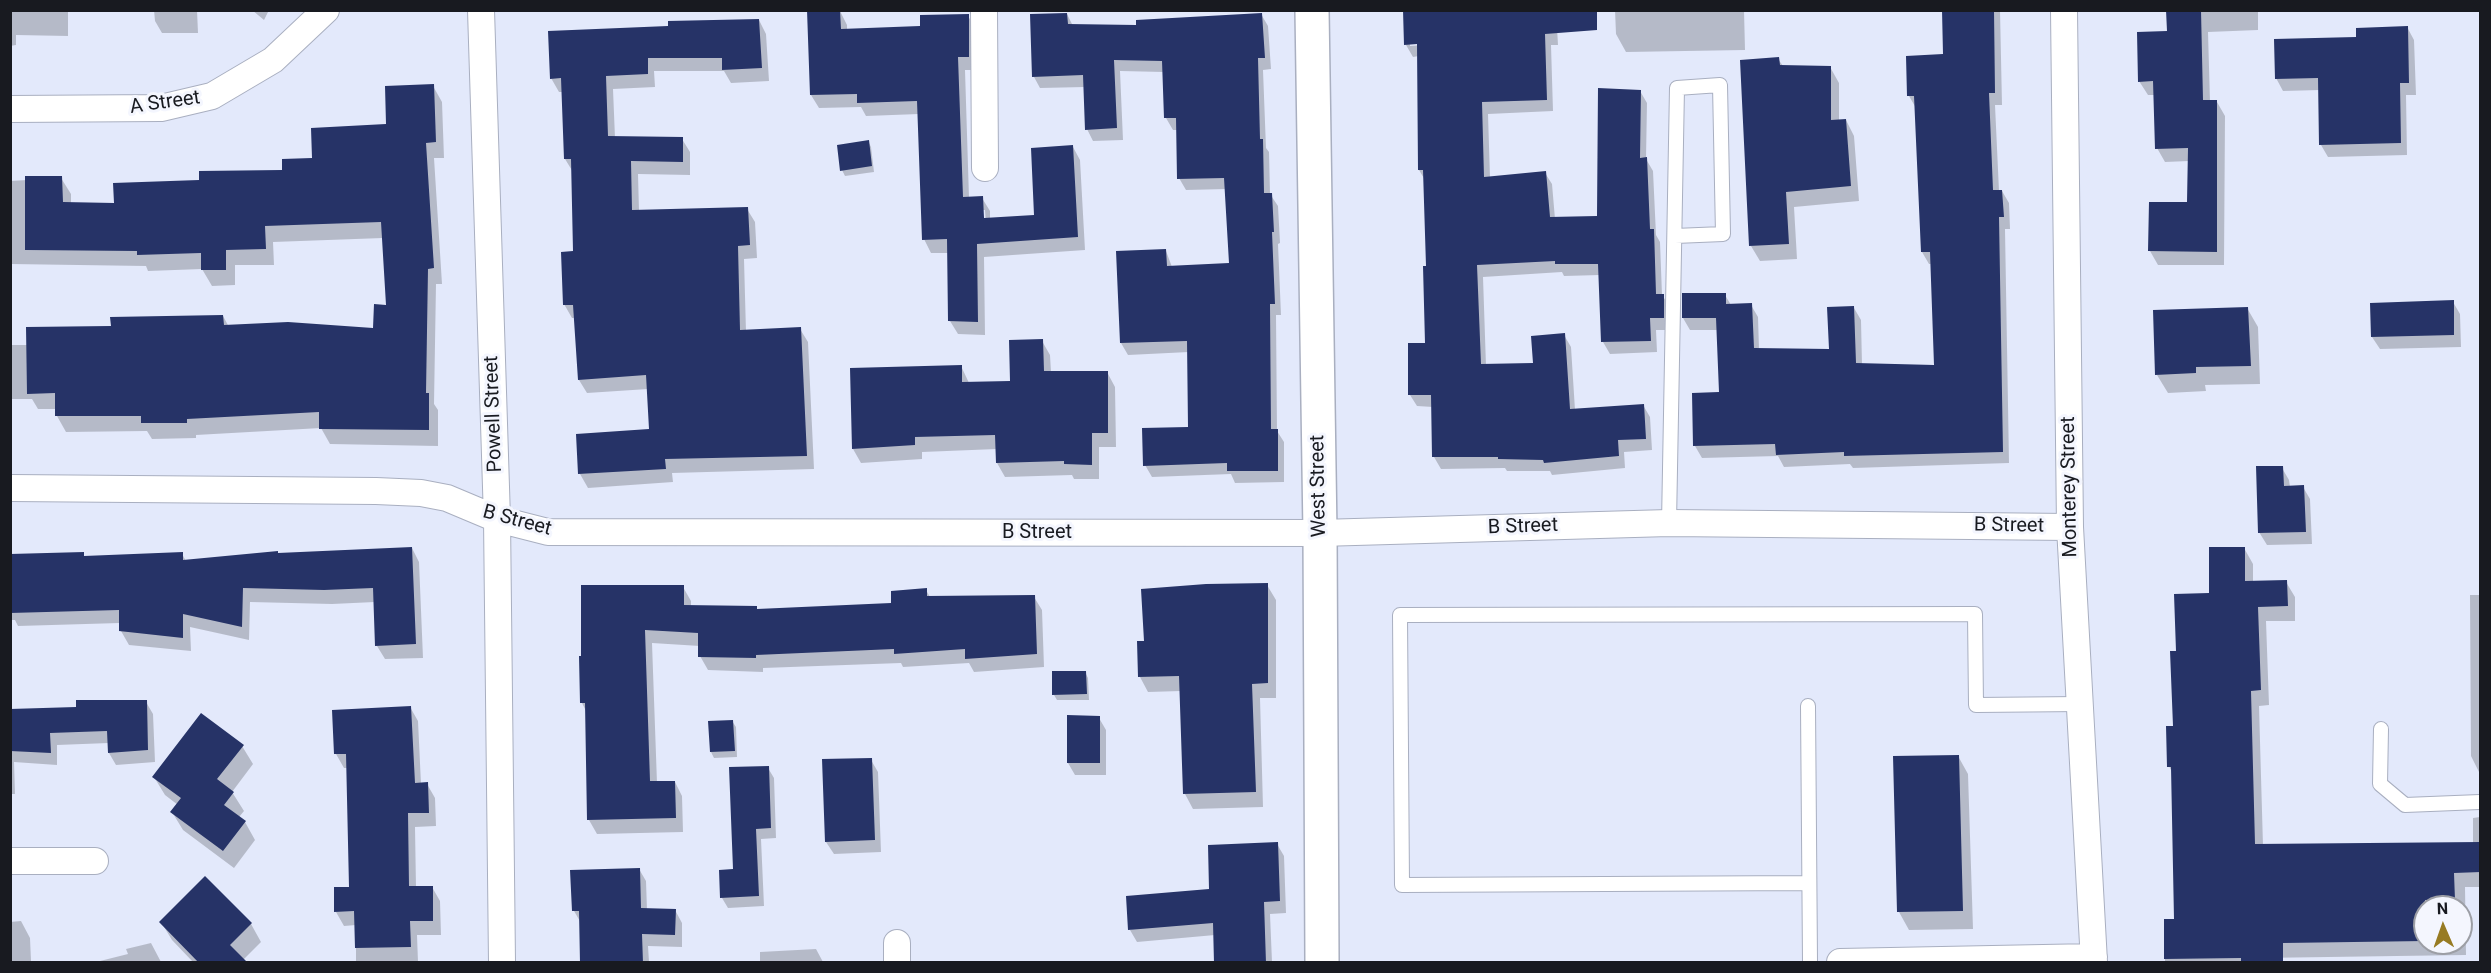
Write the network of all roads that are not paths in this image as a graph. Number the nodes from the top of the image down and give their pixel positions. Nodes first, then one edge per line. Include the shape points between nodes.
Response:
1 (326, 10) edge
2 (481, 10) edge
3 (984, 10) edge
4 (1312, 10) edge
5 (2064, 10) edge
6 (10, 109) edge
7 (985, 168) dead end
8 (1675, 236) junction
9 (10, 488) edge
10 (497, 519) junction
11 (1669, 523) junction
12 (2070, 527) junction
13 (1320, 533) junction
14 (2080, 704) junction
15 (1808, 706) dead end
16 (2381, 729) dead end
17 (2481, 802) edge
18 (10, 861) edge
19 (95, 861) dead end
20 (1809, 883) junction
21 (2094, 960) edge
22 (502, 963) edge
23 (1322, 963) edge
24 (1810, 963) edge
25 (1840, 963) edge

1 - 6 street, A Street via 273,60 212,96 161,108
2 - 10 street, Powell Street
3 - 7 street
4 - 13 street, West Street
5 - 12 street, Monterey Street
8 - 8 lane via 1677,88 1720,85 1723,234
8 - 11 lane
9 - 10 street, B Street via 410,492 447,498
10 - 13 street, B Street via 548,532
10 - 22 street, Powell Street
11 - 12 street, B Street
11 - 13 street, B Street
12 - 14 street, Monterey Street
13 - 23 street, West Street
14 - 20 lane via 1976,705 1975,614 1400,615 1402,885
14 - 21 street, Monterey Street
15 - 20 lane
16 - 17 lane via 2380,784 2405,805
18 - 19 street
20 - 24 lane
21 - 25 street

